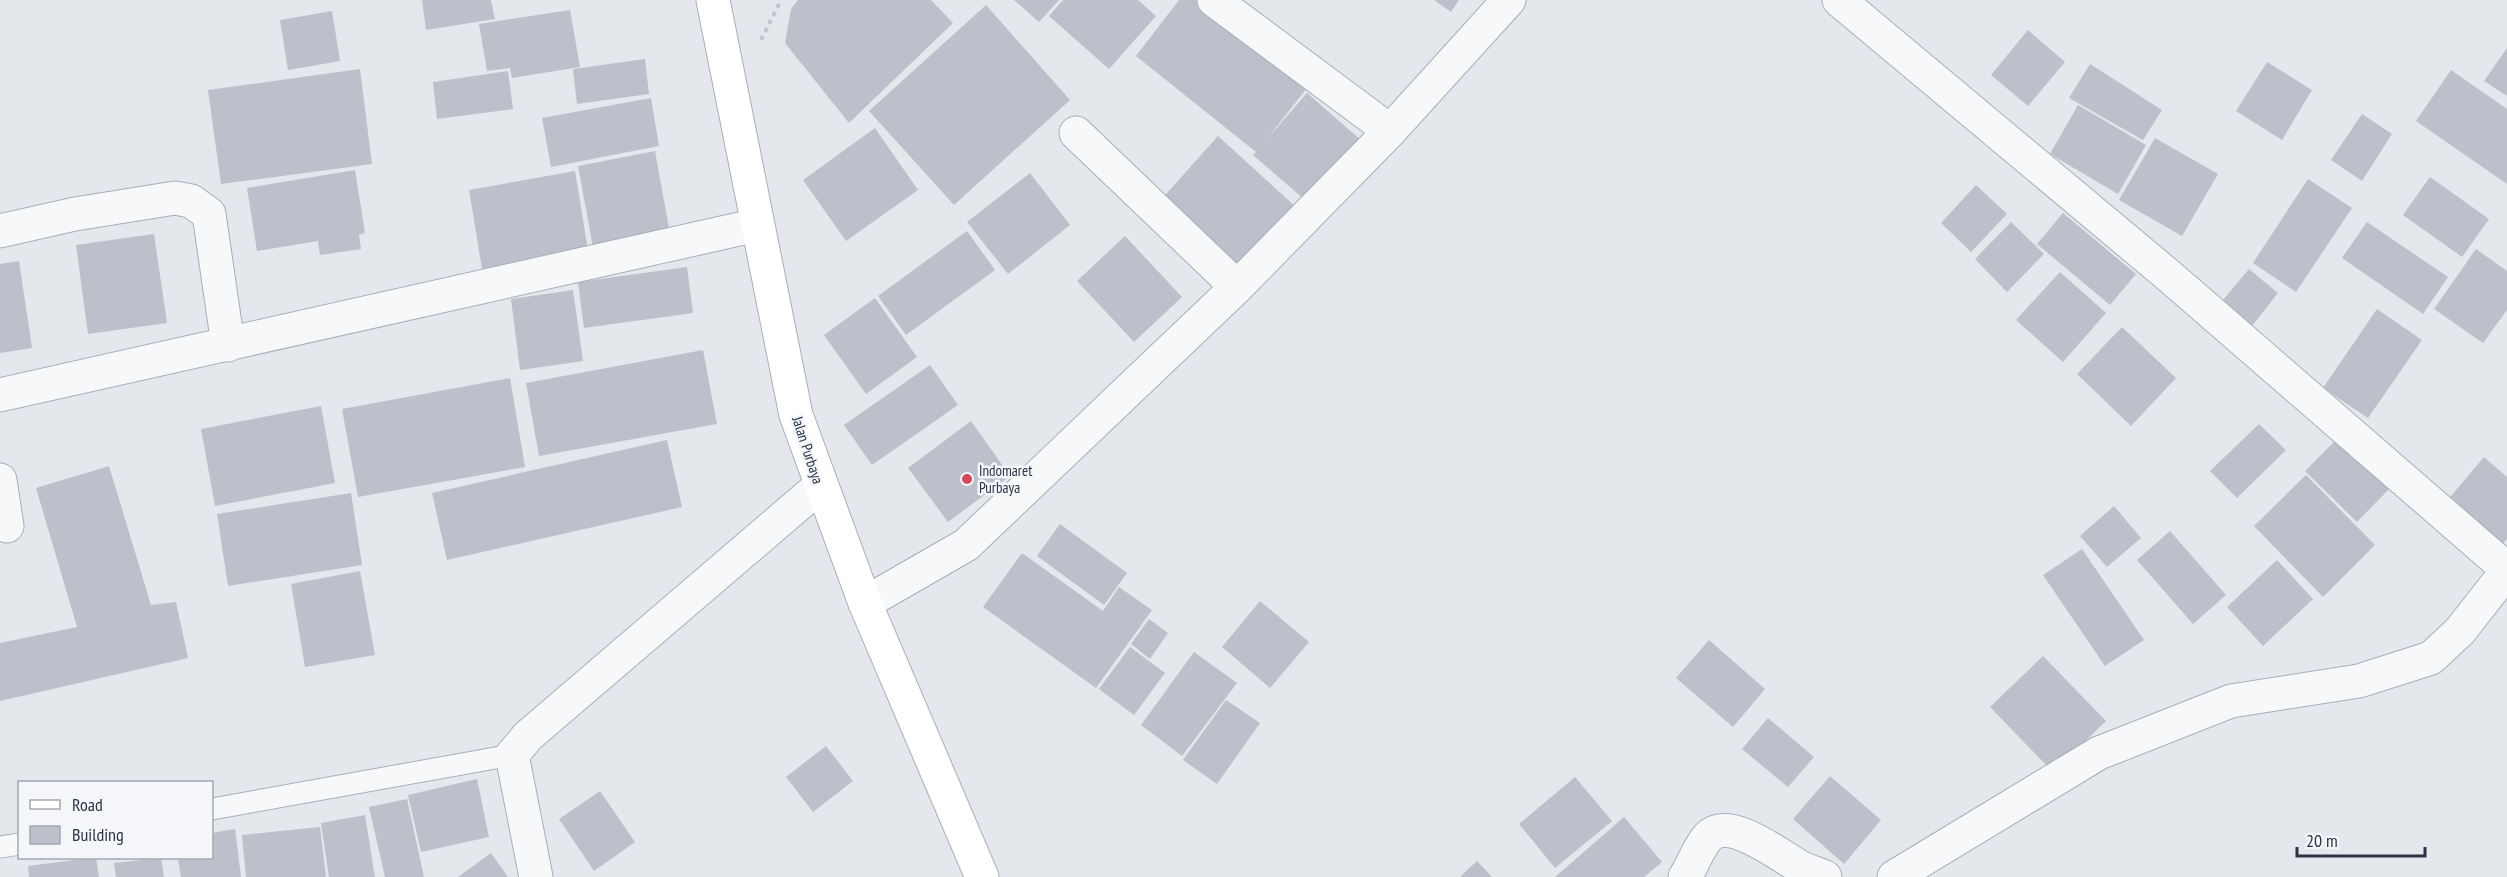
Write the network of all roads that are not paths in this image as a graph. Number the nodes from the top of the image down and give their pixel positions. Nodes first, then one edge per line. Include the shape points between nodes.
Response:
1 (713, 0) edge
2 (1214, 0) edge
3 (1509, 0) edge
4 (1839, 0) edge
5 (1390, 131) junction
6 (1076, 133) dead end
7 (757, 225) junction
8 (0, 231) edge
9 (1237, 287) junction
10 (228, 345) junction
11 (0, 395) edge
12 (0, 480) edge
13 (820, 486) junction
14 (7, 526) dead end
15 (2507, 570) edge
16 (865, 603) junction
17 (513, 755) junction
18 (213, 809) edge
19 (18, 844) edge
20 (0, 847) edge
21 (536, 877) edge
22 (982, 877) edge
23 (1685, 877) edge
24 (1826, 877) edge
25 (1894, 877) edge

1 - 7 main road, Jalan Purbaya
2 - 5 street
3 - 5 street
4 - 15 street via 2168,275
5 - 9 street
6 - 9 street
7 - 10 street
7 - 13 main road, Jalan Purbaya via 796,415
8 - 10 street via 175,198 191,201 210,214
9 - 16 street via 966,545
10 - 11 street
12 - 14 street
13 - 16 main road, Jalan Purbaya
13 - 17 street via 528,736
15 - 25 street via 2460,631 2431,658 2359,681 2231,701 2099,753
16 - 22 main road, Jalan Purbaya
17 - 18 lane
17 - 21 street
19 - 20 lane
23 - 24 street via 1709,836 1719,831 1734,831 1752,838 1804,869

